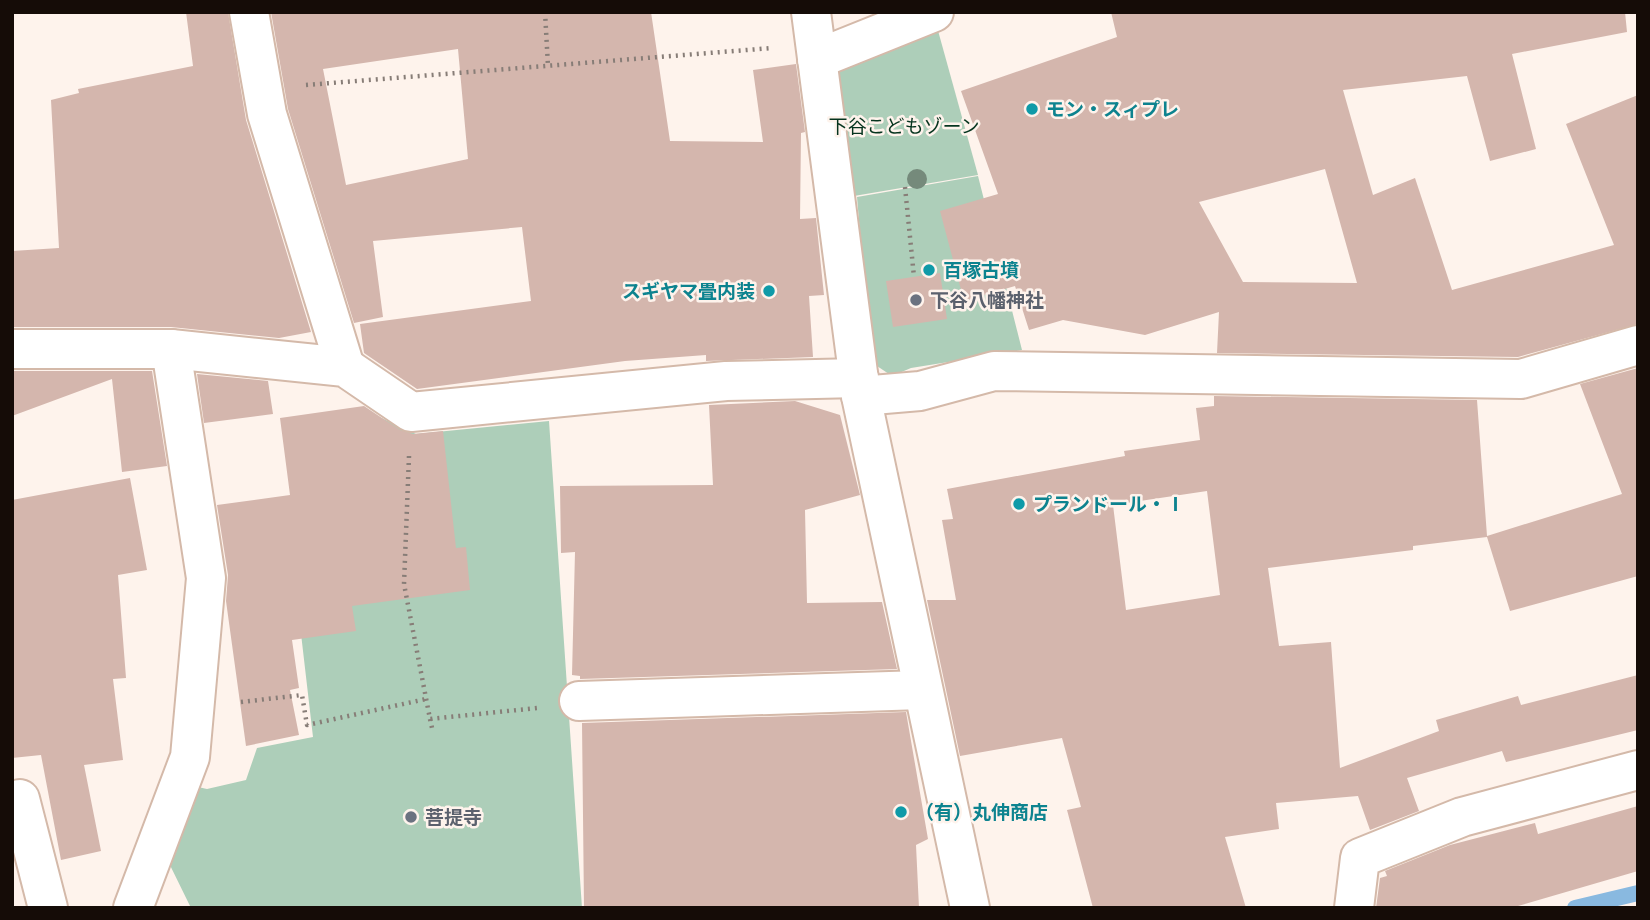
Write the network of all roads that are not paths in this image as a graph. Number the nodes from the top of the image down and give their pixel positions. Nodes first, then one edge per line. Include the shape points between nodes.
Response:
1 (249, 12) edge
2 (934, 12) edge
3 (814, 38) edge
4 (1638, 345) edge
5 (12, 348) edge
6 (171, 349) junction
7 (345, 367) junction
8 (860, 387) junction
9 (922, 690) junction
10 (579, 701) road end
11 (1638, 770) edge
12 (20, 799) dead end
13 (48, 908) edge
14 (133, 908) edge
15 (970, 908) edge
16 (1354, 908) edge

1 - 7 street via 267,114
2 - 3 street
3 - 8 street
4 - 8 street via 1521,379 994,371 920,391
5 - 6 street
6 - 7 street
6 - 14 street via 206,578 190,757
7 - 8 street via 411,412 726,381
8 - 9 street
9 - 10 street
9 - 15 street
11 - 16 street via 1462,817 1360,858
12 - 13 street

